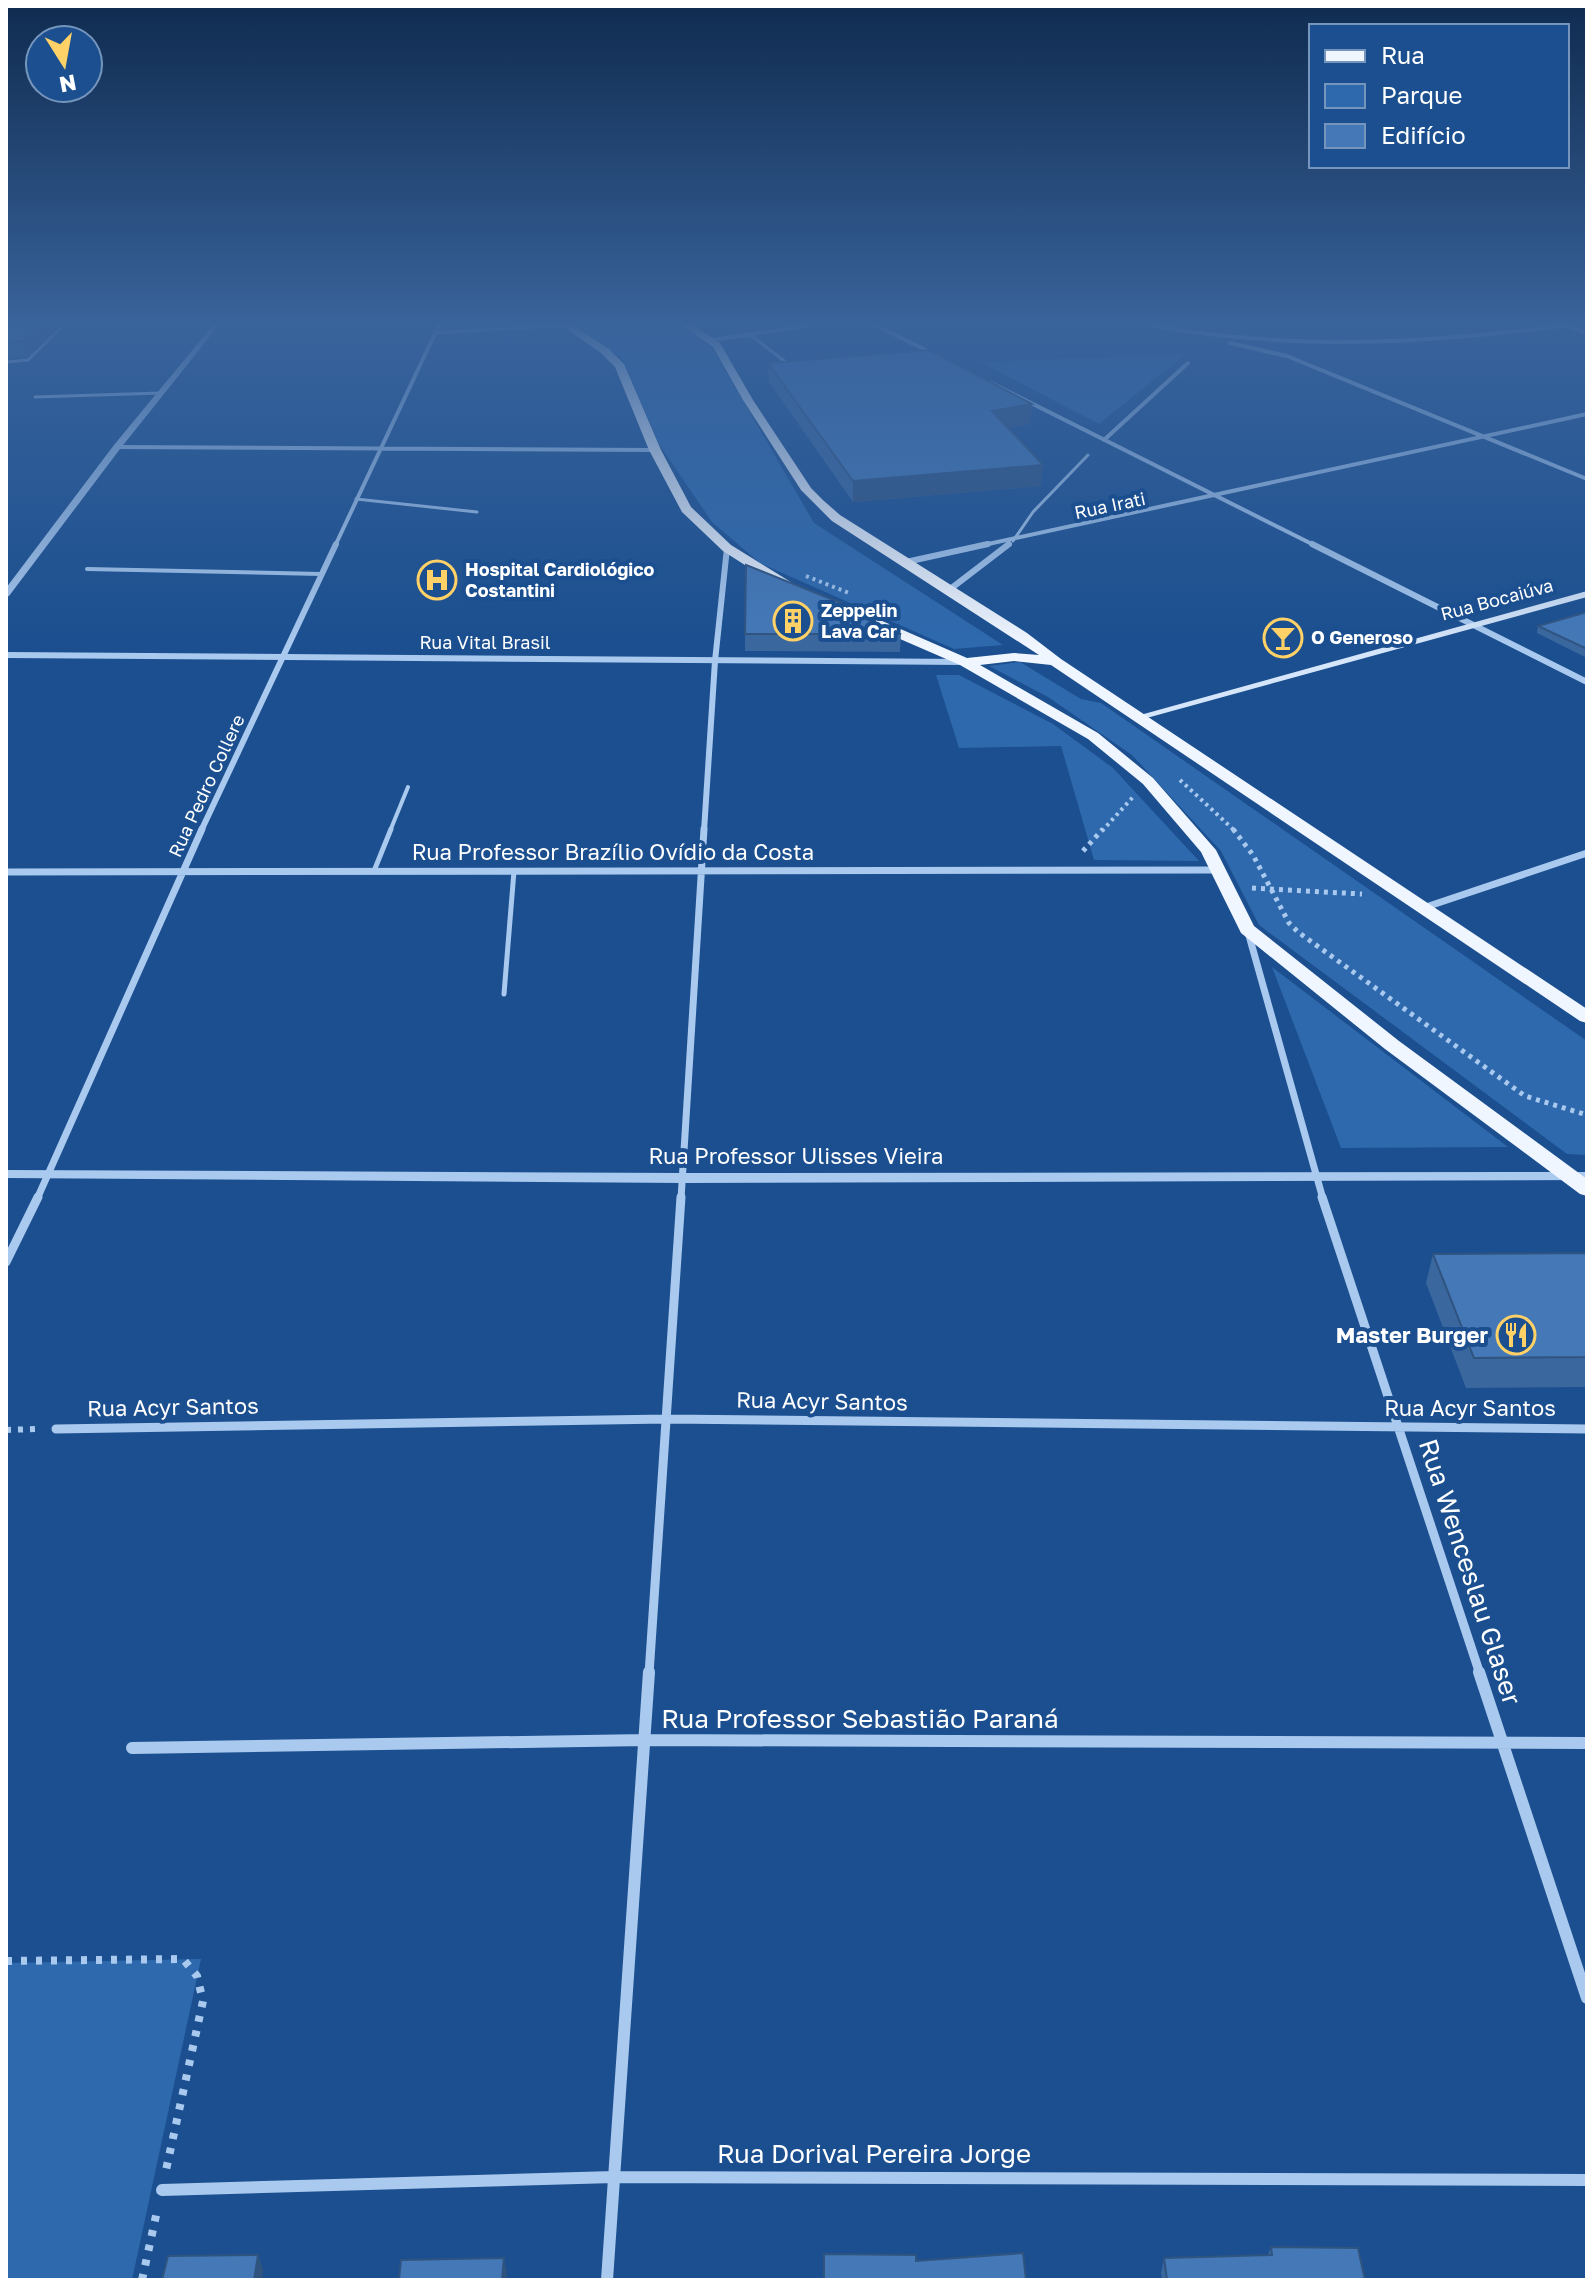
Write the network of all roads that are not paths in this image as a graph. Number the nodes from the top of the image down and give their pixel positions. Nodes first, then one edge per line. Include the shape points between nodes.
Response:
1 (129, 432) edge
2 (387, 432) edge
3 (647, 432) edge
4 (770, 432) edge
5 (1087, 432) edge
6 (1113, 432) edge
7 (1469, 432) edge
8 (1506, 432) edge
9 (1482, 437) junction
10 (1104, 440) junction
11 (117, 447) junction
12 (380, 447) junction
13 (655, 450) junction
14 (1088, 455) dead end
15 (1587, 479) edge
16 (1216, 496) junction
17 (356, 499) junction
18 (477, 512) dead end
19 (1013, 541) junction
20 (727, 548) junction
21 (906, 562) junction
22 (87, 569) dead end
23 (321, 574) junction
24 (949, 590) junction
25 (799, 592) edge
26 (6, 594) edge
27 (1587, 594) edge
28 (836, 607) edge
29 (1475, 625) junction
30 (1022, 636) junction
31 (938, 648) junction
32 (6, 655) edge
33 (282, 658) junction
34 (715, 661) junction
35 (965, 662) junction
36 (1056, 662) junction
37 (1587, 682) edge
38 (1139, 717) junction
39 (408, 787) dead end
40 (1587, 853) edge
41 (702, 870) junction
42 (1220, 870) junction
43 (374, 871) junction
44 (514, 871) junction
45 (6, 872) edge
46 (182, 872) junction
47 (1423, 908) junction
48 (1247, 929) junction
49 (504, 994) dead end
50 (1587, 1017) edge
51 (6, 1174) edge
52 (49, 1174) junction
53 (1316, 1177) junction
54 (683, 1178) junction
55 (1581, 1180) edge
56 (6, 1262) edge
57 (667, 1419) junction
58 (1399, 1428) junction
59 (56, 1429) road end
60 (1587, 1429) edge
61 (646, 1740) junction
62 (1504, 1743) junction
63 (1587, 1743) edge
64 (132, 1748) dead end
65 (1587, 1998) edge
66 (614, 2177) junction
67 (1587, 2180) edge
68 (162, 2190) road end
69 (607, 2280) edge

1 - 11 street
2 - 12 street, Rua Pedro Collere
3 - 13 main road
4 - 21 main road via 807,490 836,518
5 - 10 street
6 - 10 street
7 - 9 street
8 - 9 street, Rua Irati
9 - 15 street
9 - 16 street, Rua Irati
10 - 16 street
11 - 12 street
11 - 26 street
12 - 13 street
12 - 17 street, Rua Pedro Collere
13 - 20 main road via 686,509
14 - 19 lane
16 - 19 street, Rua Irati
16 - 29 street
17 - 18 lane
17 - 23 street, Rua Pedro Collere
19 - 21 street, Rua Irati
19 - 24 street, Rua Irati
20 - 25 main road
20 - 34 street
21 - 24 main road
22 - 23 lane
23 - 33 street, Rua Pedro Collere
24 - 30 main road
27 - 29 main road, Rua Bocaiúva
28 - 31 main road
29 - 37 street
29 - 38 main road, Rua Bocaiúva
30 - 31 main road via 981,651
30 - 36 main road
31 - 35 main road
32 - 33 street, Rua Vital Brasil
33 - 34 street, Rua Vital Brasil
33 - 46 street, Rua Pedro Collere
34 - 35 street, Rua Vital Brasil
34 - 41 street
35 - 36 main road via 1014,657
35 - 42 main road via 1093,736 1148,781
36 - 38 main road
38 - 47 main road
39 - 43 lane
40 - 47 street
41 - 42 street, Rua Professor Brazílio Ovídio da Costa
41 - 44 street, Rua Professor Brazílio Ovídio da Costa
41 - 54 street
42 - 48 main road
43 - 44 street, Rua Professor Brazílio Ovídio da Costa
43 - 46 street, Rua Professor Brazílio Ovídio da Costa
44 - 49 lane
45 - 46 street, Rua Professor Brazílio Ovídio da Costa
46 - 52 street, Rua Pedro Collere
47 - 50 main road
48 - 53 street, Rua Wenceslau Glaser
48 - 55 main road via 1392,1045
51 - 52 street, Rua Professor Ulisses Vieira
52 - 54 street, Rua Professor Ulisses Vieira
52 - 56 street, Rua Pedro Collere
53 - 54 street, Rua Professor Ulisses Vieira
53 - 55 street, Rua Professor Ulisses Vieira
53 - 58 street, Rua Wenceslau Glaser
54 - 57 street
57 - 58 street, Rua Acyr Santos
57 - 59 street, Rua Acyr Santos
57 - 61 street
58 - 60 street, Rua Acyr Santos
58 - 62 street, Rua Wenceslau Glaser
61 - 62 street, Rua Professor Sebastião Paraná
61 - 64 street, Rua Professor Sebastião Paraná
61 - 66 street
62 - 63 street, Rua Professor Sebastião Paraná
62 - 65 street, Rua Wenceslau Glaser
66 - 67 street, Rua Dorival Pereira Jorge
66 - 68 street, Rua Dorival Pereira Jorge
66 - 69 street

